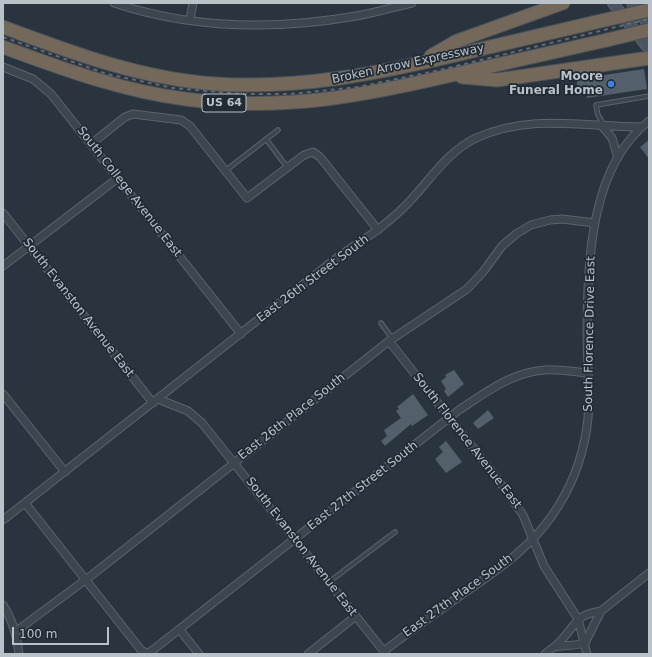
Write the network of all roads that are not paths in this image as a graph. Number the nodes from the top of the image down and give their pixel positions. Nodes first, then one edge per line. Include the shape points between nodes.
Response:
1 (114, 3) edge
2 (193, 3) edge
3 (412, 3) edge
4 (563, 3) edge
5 (613, 3) edge
6 (632, 3) edge
7 (649, 10) edge
8 (190, 19) junction
9 (649, 25) edge
10 (3, 28) edge
11 (649, 30) edge
12 (3, 47) edge
13 (649, 49) edge
14 (646, 61) edge
15 (419, 63) junction
16 (3, 67) edge
17 (450, 76) junction
18 (649, 96) edge
19 (649, 121) edge
20 (602, 125) junction
21 (642, 127) junction
22 (278, 130) dead end
23 (266, 139) junction
24 (91, 144) junction
25 (618, 158) junction
26 (287, 167) junction
27 (225, 171) junction
28 (118, 178) junction
29 (3, 213) edge
30 (595, 223) junction
31 (378, 230) junction
32 (29, 246) junction
33 (3, 266) edge
34 (381, 323) dead end
35 (241, 334) junction
36 (390, 340) junction
37 (588, 373) junction
38 (3, 394) edge
39 (156, 401) junction
40 (449, 418) junction
41 (234, 463) junction
42 (65, 472) junction
43 (25, 503) junction
44 (3, 520) edge
45 (395, 532) dead end
46 (296, 539) junction
47 (532, 540) junction
48 (649, 573) edge
49 (85, 579) junction
50 (329, 582) junction
51 (3, 605) edge
52 (601, 611) junction
53 (356, 616) junction
54 (578, 620) junction
55 (180, 630) junction
56 (15, 632) junction
57 (585, 643) junction
58 (554, 647) junction
59 (385, 653) edge
60 (19, 654) edge
61 (198, 654) edge
62 (308, 654) edge
63 (545, 654) edge
64 (587, 654) edge

1 - 8 street
2 - 8 street
3 - 8 street via 357,16 292,24 218,24
4 - 15 highway via 457,41
5 - 13 main road
6 - 9 main road
7 - 15 highway, Broken Arrow Expressway / US 64, bridge
10 - 15 highway, Broken Arrow Expressway / US 64 via 134,71 215,84 320,82 374,74
11 - 17 highway, Broken Arrow Expressway / US 64, bridge
12 - 17 highway, Broken Arrow Expressway / US 64 via 111,84 171,97 221,103 323,100 374,93
14 - 17 highway via 497,80
16 - 24 street, South College Avenue East via 41,84
18 - 20 lane via 596,105
19 - 21 street
20 - 21 street, East 26th Street South
20 - 25 street via 612,138
20 - 31 street, East 26th Street South via 535,123 478,138 450,156 409,202
21 - 25 street, South Florence Drive East
22 - 23 lane
23 - 26 lane
23 - 27 lane
24 - 27 street via 125,117 133,114 186,123
24 - 28 street, South College Avenue East
25 - 30 street, South Florence Drive East via 603,189
26 - 27 street via 247,198
26 - 31 street via 304,154 313,152 320,157
28 - 32 street
28 - 35 street, South College Avenue East
29 - 32 street, South Evanston Avenue East
30 - 36 street, East 26th Place South via 556,219 523,229 502,246 483,272 466,289
30 - 37 street, South Florence Drive East via 589,286
31 - 35 street, East 26th Street South via 335,260
32 - 33 street
32 - 39 street, South Evanston Avenue East
34 - 36 lane
35 - 39 street, East 26th Street South
36 - 40 street, South Florence Avenue East
36 - 41 street, East 26th Place South
37 - 40 street, East 27th Street South via 547,369 520,375 482,394
37 - 47 street, South Florence Drive East via 587,423 574,475 560,505
38 - 42 street
39 - 41 street, South Evanston Avenue East via 178,406 196,417
39 - 42 street, East 26th Street South
40 - 46 street, East 27th Street South
40 - 47 street, South Florence Avenue East via 518,506
41 - 46 street, South Evanston Avenue East
41 - 49 street, East 26th Place South
42 - 43 street, East 26th Street South
43 - 44 street, East 26th Street South
43 - 49 street
45 - 50 lane
46 - 50 street, South Evanston Avenue East
46 - 55 street, East 27th Street South
47 - 54 street, South Florence Avenue East via 544,566
47 - 59 street, East 27th Place South via 489,576
48 - 52 street
49 - 55 street, East 27th Street South via 141,650 148,653
49 - 56 street, East 26th Place South
50 - 53 street, South Evanston Avenue East
51 - 56 street
52 - 54 street via 585,614
52 - 57 street
53 - 59 street, South Evanston Avenue East
53 - 62 street
54 - 57 street, South Florence Avenue East
54 - 58 street
55 - 61 street
56 - 60 street
57 - 58 street
57 - 64 street, South Florence Avenue East
58 - 63 street

